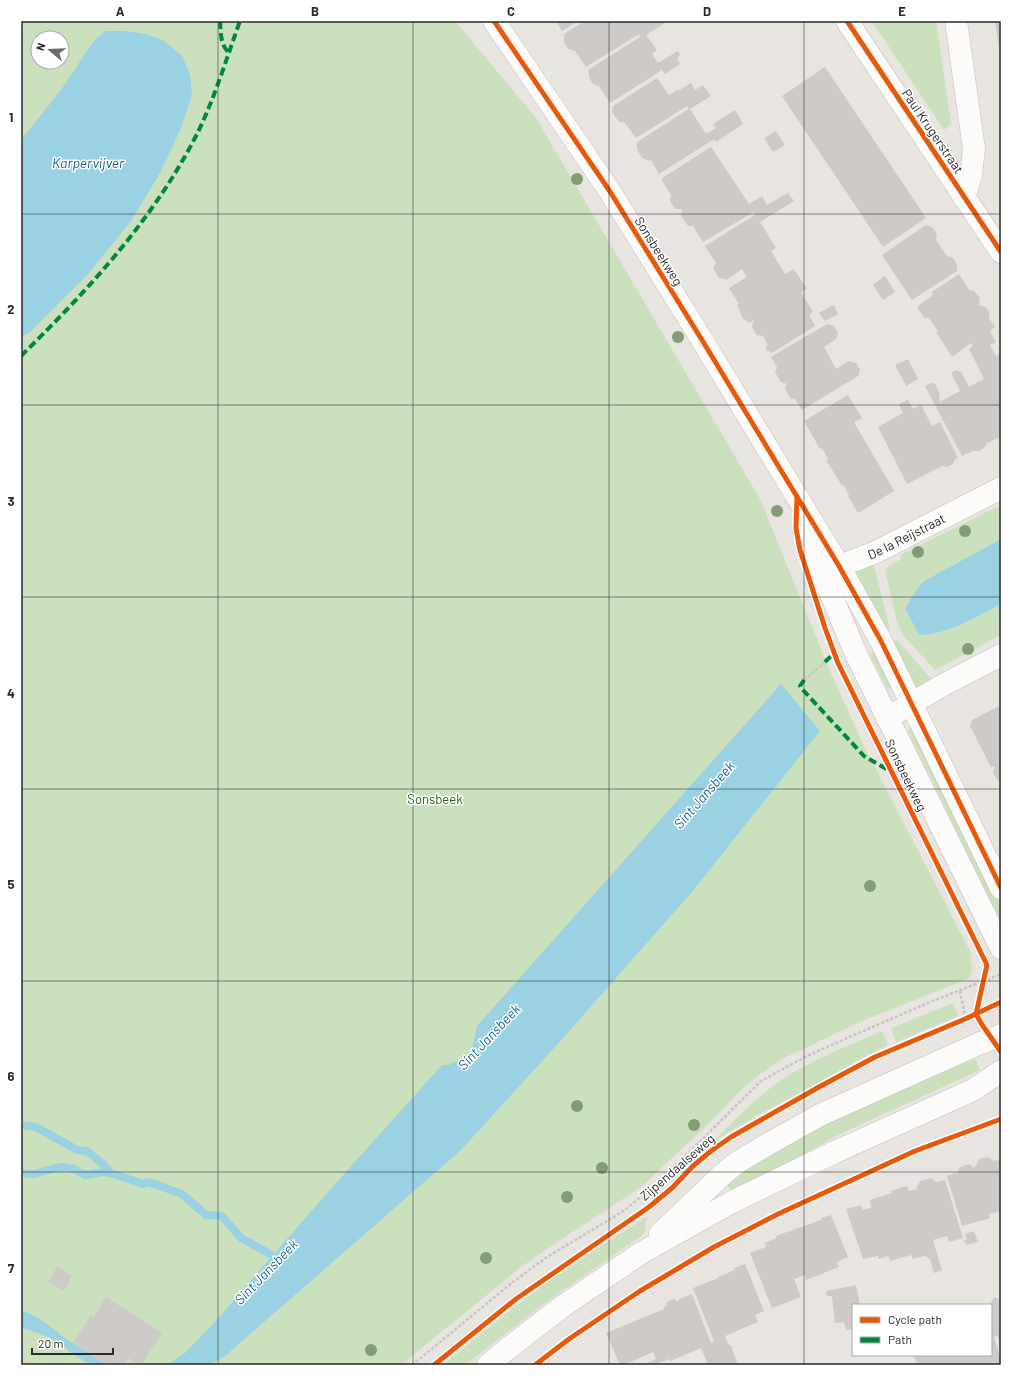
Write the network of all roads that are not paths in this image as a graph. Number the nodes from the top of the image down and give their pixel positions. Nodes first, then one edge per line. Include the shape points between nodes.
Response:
1 (494, 21) edge
2 (847, 21) edge
3 (956, 21) edge
4 (964, 198) junction
5 (1001, 252) edge
6 (1001, 488) edge
7 (831, 569) junction
8 (1001, 655) edge
9 (911, 704) junction
10 (887, 718) junction
11 (1001, 888) edge
12 (1001, 948) edge
13 (998, 1032) edge
14 (1001, 1071) edge
15 (1001, 1086) edge
16 (973, 1090) junction
17 (641, 1253) junction
18 (488, 1365) edge

1 - 7 main road, Sonsbeekweg via 609,190 702,340 797,498
2 - 4 main road, Paul Krugerstraat
3 - 4 main road, Paul Krugerstraat via 974,149 971,176
4 - 5 main road, Paul Krugerstraat
6 - 7 main road, De la Reijstraat via 876,552
7 - 9 main road, Sonsbeekweg via 881,641
7 - 10 main road, Sonsbeekweg via 856,654
8 - 9 main road
9 - 10 main road
9 - 11 main road, Sonsbeekweg
10 - 12 main road, Sonsbeekweg
13 - 17 main road via 820,1115 770,1142 738,1162 711,1184
14 - 16 main road
15 - 16 main road
16 - 17 main road via 834,1152 732,1202
17 - 18 main road via 563,1306

